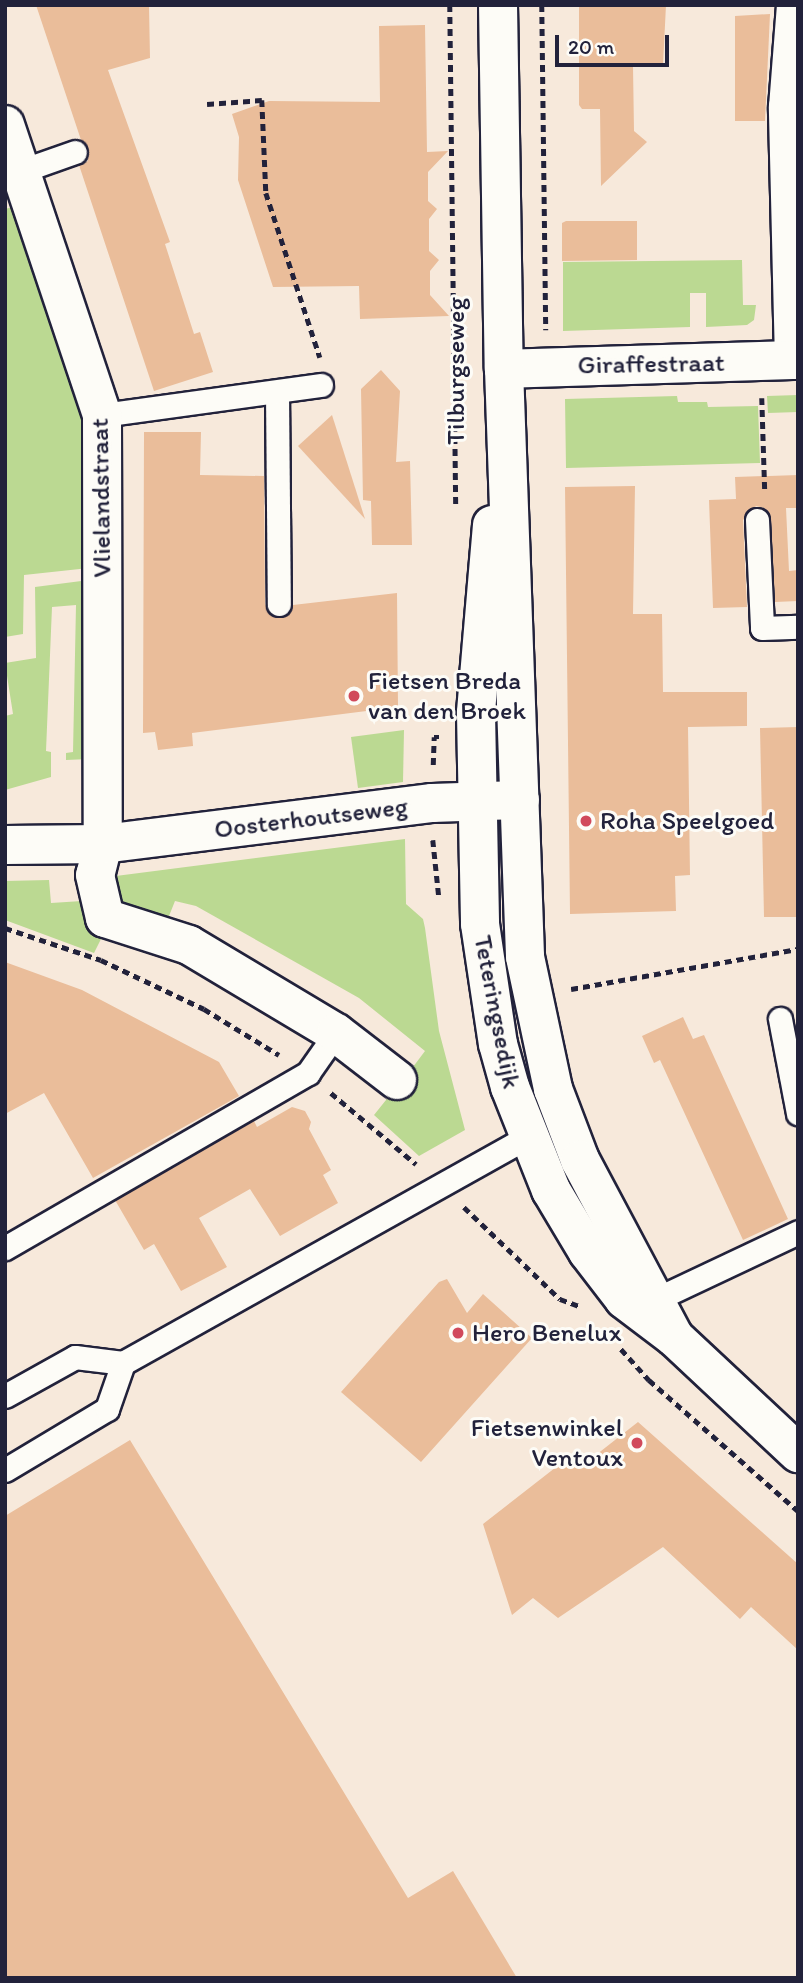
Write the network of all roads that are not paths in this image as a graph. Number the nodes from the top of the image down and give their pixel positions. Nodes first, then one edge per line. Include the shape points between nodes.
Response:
1 (498, 5) edge
2 (796, 5) edge
3 (11, 145) edge
4 (75, 152) dead end
5 (785, 360) edge
6 (504, 369) junction
7 (321, 385) road end
8 (277, 391) junction
9 (102, 415) junction
10 (757, 520) road end
11 (279, 604) dead end
12 (798, 627) edge
13 (520, 800) junction
14 (478, 802) junction
15 (103, 844) junction
16 (5, 845) edge
17 (780, 1019) dead end
18 (336, 1033) junction
19 (397, 1080) dead end
20 (798, 1114) edge
21 (527, 1137) junction
22 (798, 1232) edge
23 (5, 1248) edge
24 (647, 1304) junction
25 (123, 1363) junction
26 (5, 1396) edge
27 (798, 1453) edge
28 (5, 1470) edge

1 - 6 main road, Tilburgseweg
2 - 5 main road via 788,107
3 - 4 lane
3 - 9 main road, Vlielandstraat
5 - 6 main road, Giraffestraat
6 - 13 main road, Tilburgseweg
6 - 14 main road, Tilburgseweg via 477,713
7 - 8 lane
8 - 9 lane
8 - 11 lane
9 - 15 main road, Vlielandstraat
10 - 12 lane via 762,628
13 - 14 main road, Oosterhoutseweg
13 - 24 main road, Teteringsedijk via 525,957 554,1089
14 - 15 main road, Oosterhoutseweg via 432,803
14 - 21 main road, Teteringsedijk via 485,971 498,1044
15 - 16 main road, Oosterhoutseweg
15 - 18 main road via 95,875 105,918 188,945
17 - 20 lane
18 - 19 main road
18 - 23 lane via 308,1073
21 - 24 main road, Teteringsedijk via 551,1190 588,1252
21 - 25 lane
22 - 24 lane
24 - 27 main road, Teteringsedijk via 674,1337
25 - 26 lane via 75,1357
25 - 28 lane via 107,1409

